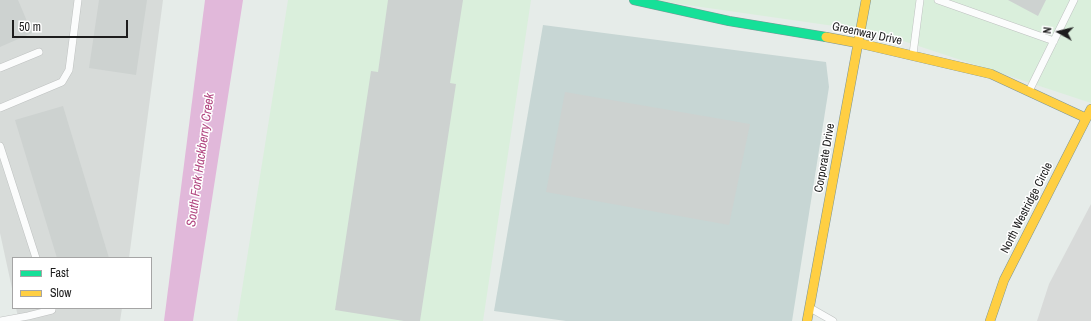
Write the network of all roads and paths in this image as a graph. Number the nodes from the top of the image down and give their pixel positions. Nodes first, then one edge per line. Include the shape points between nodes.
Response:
1 (78, 0) edge
2 (634, 0) edge
3 (866, 0) edge
4 (920, 0) edge
5 (938, 0) edge
6 (1074, 0) edge
7 (1054, 41) junction
8 (858, 43) junction
9 (39, 52) dead end
10 (913, 56) junction
11 (0, 68) edge
12 (1029, 91) junction
13 (0, 108) edge
14 (1091, 109) edge
15 (1086, 118) junction
16 (0, 146) edge
17 (36, 257) edge
18 (810, 308) junction
19 (52, 309) edge
20 (0, 321) edge
21 (807, 321) edge
22 (833, 321) edge
23 (990, 321) edge

1 - 13 lane via 69,70 62,82
2 - 8 street, Greenway Drive via 729,21
3 - 8 street, Corporate Drive
4 - 10 lane
5 - 7 lane
6 - 7 lane
7 - 12 lane
8 - 10 street, Greenway Drive
8 - 18 street, Corporate Drive
9 - 11 lane
10 - 12 street, Greenway Drive via 991,74
12 - 15 street, Greenway Drive
14 - 15 street, North Westridge Circle
15 - 23 street, North Westridge Circle via 1004,280
16 - 17 lane
18 - 21 street, Corporate Drive
18 - 22 lane
19 - 20 lane

